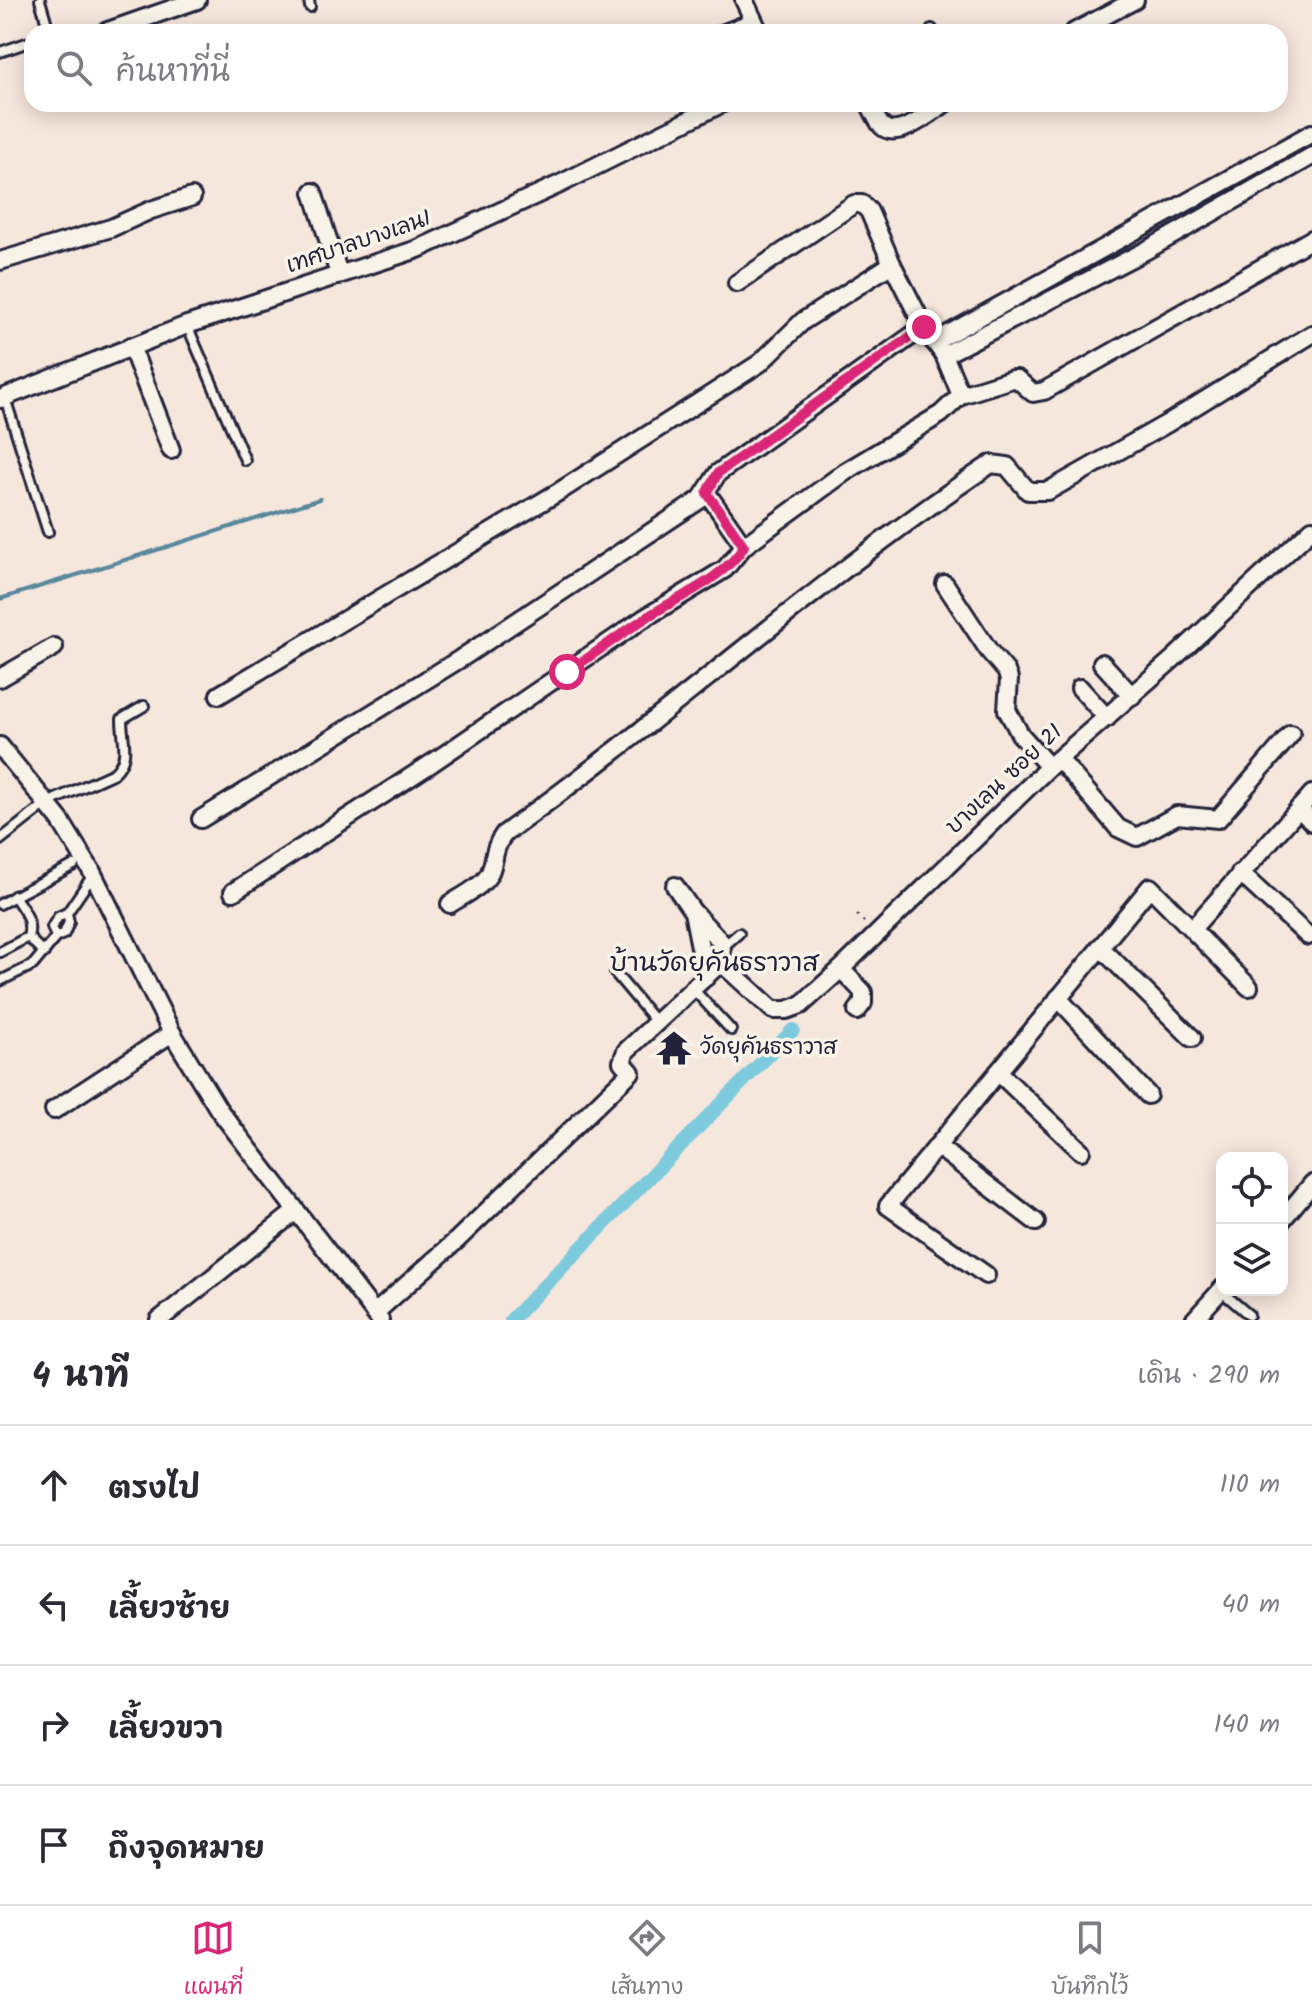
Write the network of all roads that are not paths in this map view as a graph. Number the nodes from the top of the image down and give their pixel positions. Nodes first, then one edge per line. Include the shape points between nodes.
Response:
1 (40, 0) edge
2 (197, 0) edge
3 (744, 0) edge
4 (1135, 0) edge
5 (47, 24) edge
6 (128, 24) edge
7 (756, 24) edge
8 (1089, 24) edge
9 (24, 44) edge
10 (0, 52) edge
11 (705, 112) edge
12 (874, 112) edge
13 (931, 112) edge
14 (1312, 133) edge
15 (1312, 156) edge
16 (1222, 184) junction
17 (313, 192) dead end
18 (192, 197) dead end
19 (1232, 202) junction
20 (1135, 233) junction
21 (1312, 239) edge
22 (1145, 251) junction
23 (0, 261) edge
24 (892, 264) junction
25 (339, 274) junction
26 (1047, 280) junction
27 (737, 283) dead end
28 (1056, 299) junction
29 (187, 325) junction
30 (924, 327) junction
31 (1312, 334) edge
32 (131, 346) junction
33 (939, 348) junction
34 (961, 395) junction
35 (2, 398) edge
36 (171, 450) dead end
37 (245, 460) dead end
38 (707, 493) junction
39 (1312, 529) edge
40 (48, 532) dead end
41 (744, 546) junction
42 (945, 584) dead end
43 (54, 647) dead end
44 (1102, 663) dead end
45 (0, 678) edge
46 (1080, 688) dead end
47 (219, 695) dead end
48 (1132, 696) junction
49 (144, 706) dead end
50 (1107, 718) junction
51 (1291, 734) dead end
52 (0, 746) edge
53 (1054, 763) junction
54 (1312, 794) edge
55 (47, 803) junction
56 (1299, 808) junction
57 (201, 819) dead end
58 (1312, 822) edge
59 (0, 840) edge
60 (75, 856) junction
61 (1240, 873) junction
62 (93, 875) junction
63 (675, 886) dead end
64 (233, 892) dead end
65 (14, 896) junction
66 (0, 904) edge
67 (450, 904) dead end
68 (693, 912) junction
69 (1192, 929) junction
70 (739, 933) dead end
71 (1308, 936) dead end
72 (28, 937) junction
73 (723, 947) junction
74 (1100, 947) junction
75 (0, 952) edge
76 (44, 953) junction
77 (724, 966) junction
78 (841, 969) junction
79 (615, 973) dead end
80 (706, 977) junction
81 (0, 981) edge
82 (1249, 987) dead end
83 (693, 989) junction
84 (1058, 998) junction
85 (857, 1011) dead end
86 (656, 1023) junction
87 (731, 1030) dead end
88 (172, 1033) junction
89 (1192, 1038) dead end
90 (998, 1072) junction
91 (1148, 1095) dead end
92 (54, 1110) dead end
93 (937, 1146) junction
94 (1081, 1151) dead end
95 (1312, 1184) edge
96 (296, 1211) junction
97 (1288, 1213) edge
98 (1036, 1222) dead end
99 (986, 1275) dead end
100 (1216, 1296) edge
101 (1228, 1296) edge
102 (1249, 1315) dead end
103 (378, 1317) edge
104 (159, 1320) edge
105 (1194, 1320) edge

1 - 5 lane
2 - 6 street
3 - 7 street
4 - 8 street
9 - 10 lane
11 - 25 street, เทศบาลบางเลน1 via 418,249
12 - 13 street via 882,127 901,131
14 - 16 street
15 - 19 street
16 - 19 street
16 - 20 street
17 - 25 street
18 - 23 street
19 - 22 street
20 - 22 street
20 - 26 street
21 - 34 street via 1044,391 1033,393 1012,379
22 - 28 street
24 - 27 street via 869,211 854,204
24 - 30 street
24 - 47 street via 803,321 760,363 560,491
25 - 29 street, เทศบาลบางเลน1
26 - 28 street
26 - 33 street
28 - 33 street
29 - 32 street, เทศบาลบางเลน1
29 - 37 lane
30 - 33 street
30 - 38 street via 718,473
31 - 67 street via 1048,491 1028,491 1003,464 991,464 884,539 504,834 494,847 489,874
32 - 35 street, เทศบาลบางเลน1
32 - 36 street
33 - 34 street
34 - 41 street via 941,414 845,472
35 - 40 lane
38 - 41 street
38 - 57 street via 460,659
39 - 48 street, บางเลน ซอย 21
41 - 64 street via 725,569
42 - 53 street via 1006,671 1007,710 1020,734
43 - 45 street
44 - 48 street
46 - 50 street
48 - 50 street, บางเลน ซอย 21
49 - 55 lane via 122,719 123,765
50 - 53 street, บางเลน ซอย 21
51 - 53 street via 1218,819 1177,815 1137,837 1118,828
52 - 55 street
53 - 78 street, บางเลน ซอย 21
54 - 56 street
55 - 59 lane
55 - 60 street
56 - 58 street
56 - 61 street
60 - 62 street
60 - 65 lane
61 - 69 street
61 - 71 street
62 - 76 lane via 67,913 64,934
62 - 88 street
63 - 68 street
65 - 66 lane
65 - 72 lane via 27,914
68 - 73 street
68 - 80 street
69 - 74 street via 1150,887
69 - 82 street
70 - 73 lane
72 - 75 lane
72 - 76 lane
73 - 77 street
74 - 84 street
74 - 89 street
76 - 81 lane via 33,965
77 - 78 street, บางเลน ซอย 21 via 773,1010 801,1005
77 - 80 street
78 - 85 street via 863,992
79 - 86 lane
80 - 83 street
83 - 86 street
83 - 87 lane
84 - 90 street
84 - 91 street
86 - 103 street via 622,1057 631,1072
88 - 92 street
88 - 96 street via 219,1110
90 - 93 street
90 - 94 street
93 - 98 street
93 - 99 street via 888,1206
95 - 97 street
96 - 103 street
96 - 104 street
100 - 105 street
101 - 102 lane

